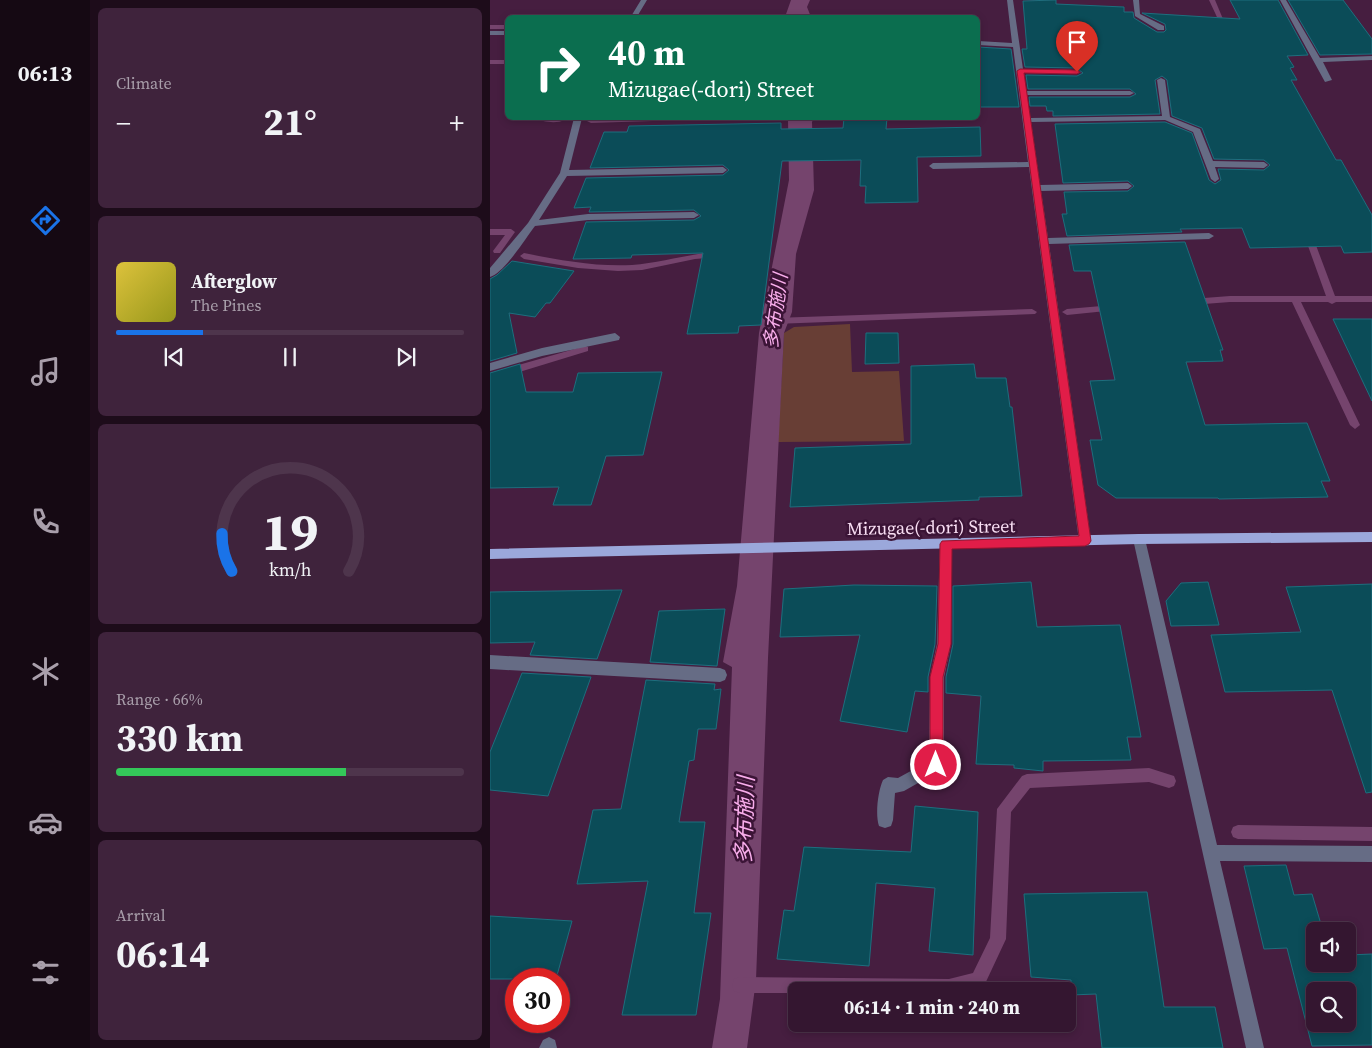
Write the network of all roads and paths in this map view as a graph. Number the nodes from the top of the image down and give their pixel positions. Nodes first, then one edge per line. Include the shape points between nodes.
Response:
1 (644, 0) edge
2 (1010, 0) edge
3 (1136, 0) edge
4 (1283, 0) edge
5 (634, 15) edge
6 (1161, 28) dead end
7 (490, 33) edge
8 (505, 33) edge
9 (980, 44) edge
10 (1016, 45) junction
11 (1372, 58) edge
12 (1318, 60) junction
13 (1020, 71) junction
14 (1077, 72) dead end
15 (1161, 80) dead end
16 (1328, 80) dead end
17 (1130, 92) dead end
18 (1023, 93) junction
19 (1166, 118) junction
20 (577, 120) edge
21 (1027, 120) junction
22 (1033, 164) junction
23 (1211, 164) junction
24 (1264, 165) dead end
25 (933, 166) dead end
26 (724, 170) dead end
27 (564, 173) junction
28 (1216, 179) dead end
29 (1128, 186) dead end
30 (1036, 188) junction
31 (694, 215) dead end
32 (532, 224) junction
33 (1209, 236) dead end
34 (1044, 241) junction
35 (490, 274) edge
36 (615, 337) dead end
37 (490, 367) edge
38 (1372, 537) edge
39 (1139, 539) junction
40 (1085, 541) junction
41 (946, 544) junction
42 (490, 554) edge
43 (490, 662) edge
44 (720, 675) dead end
45 (885, 820) dead end
46 (1211, 853) junction
47 (1372, 854) edge
48 (1256, 1048) edge

1 - 5 street
2 - 10 street
3 - 6 street via 1137,15
4 - 12 street
7 - 8 street
9 - 10 street
10 - 13 street
11 - 12 street
12 - 16 street
13 - 14 street
13 - 18 street
15 - 19 street
17 - 18 street
18 - 21 street
19 - 21 street
19 - 23 street via 1197,131
20 - 27 street
21 - 22 street
22 - 25 street
22 - 30 street
23 - 24 street
23 - 28 street
26 - 27 street
27 - 32 street
29 - 30 street
30 - 34 street
31 - 32 street via 588,217
32 - 35 street
33 - 34 street
34 - 40 street
36 - 37 street
38 - 39 main road, Mizugae(-dori) Street
39 - 40 main road, Mizugae(-dori) Street
39 - 46 street
40 - 41 main road, Mizugae(-dori) Street
41 - 42 main road, Mizugae(-dori) Street
41 - 45 street via 944,644 937,677 936,765 899,786 888,785
43 - 44 street
46 - 47 street
46 - 48 street

